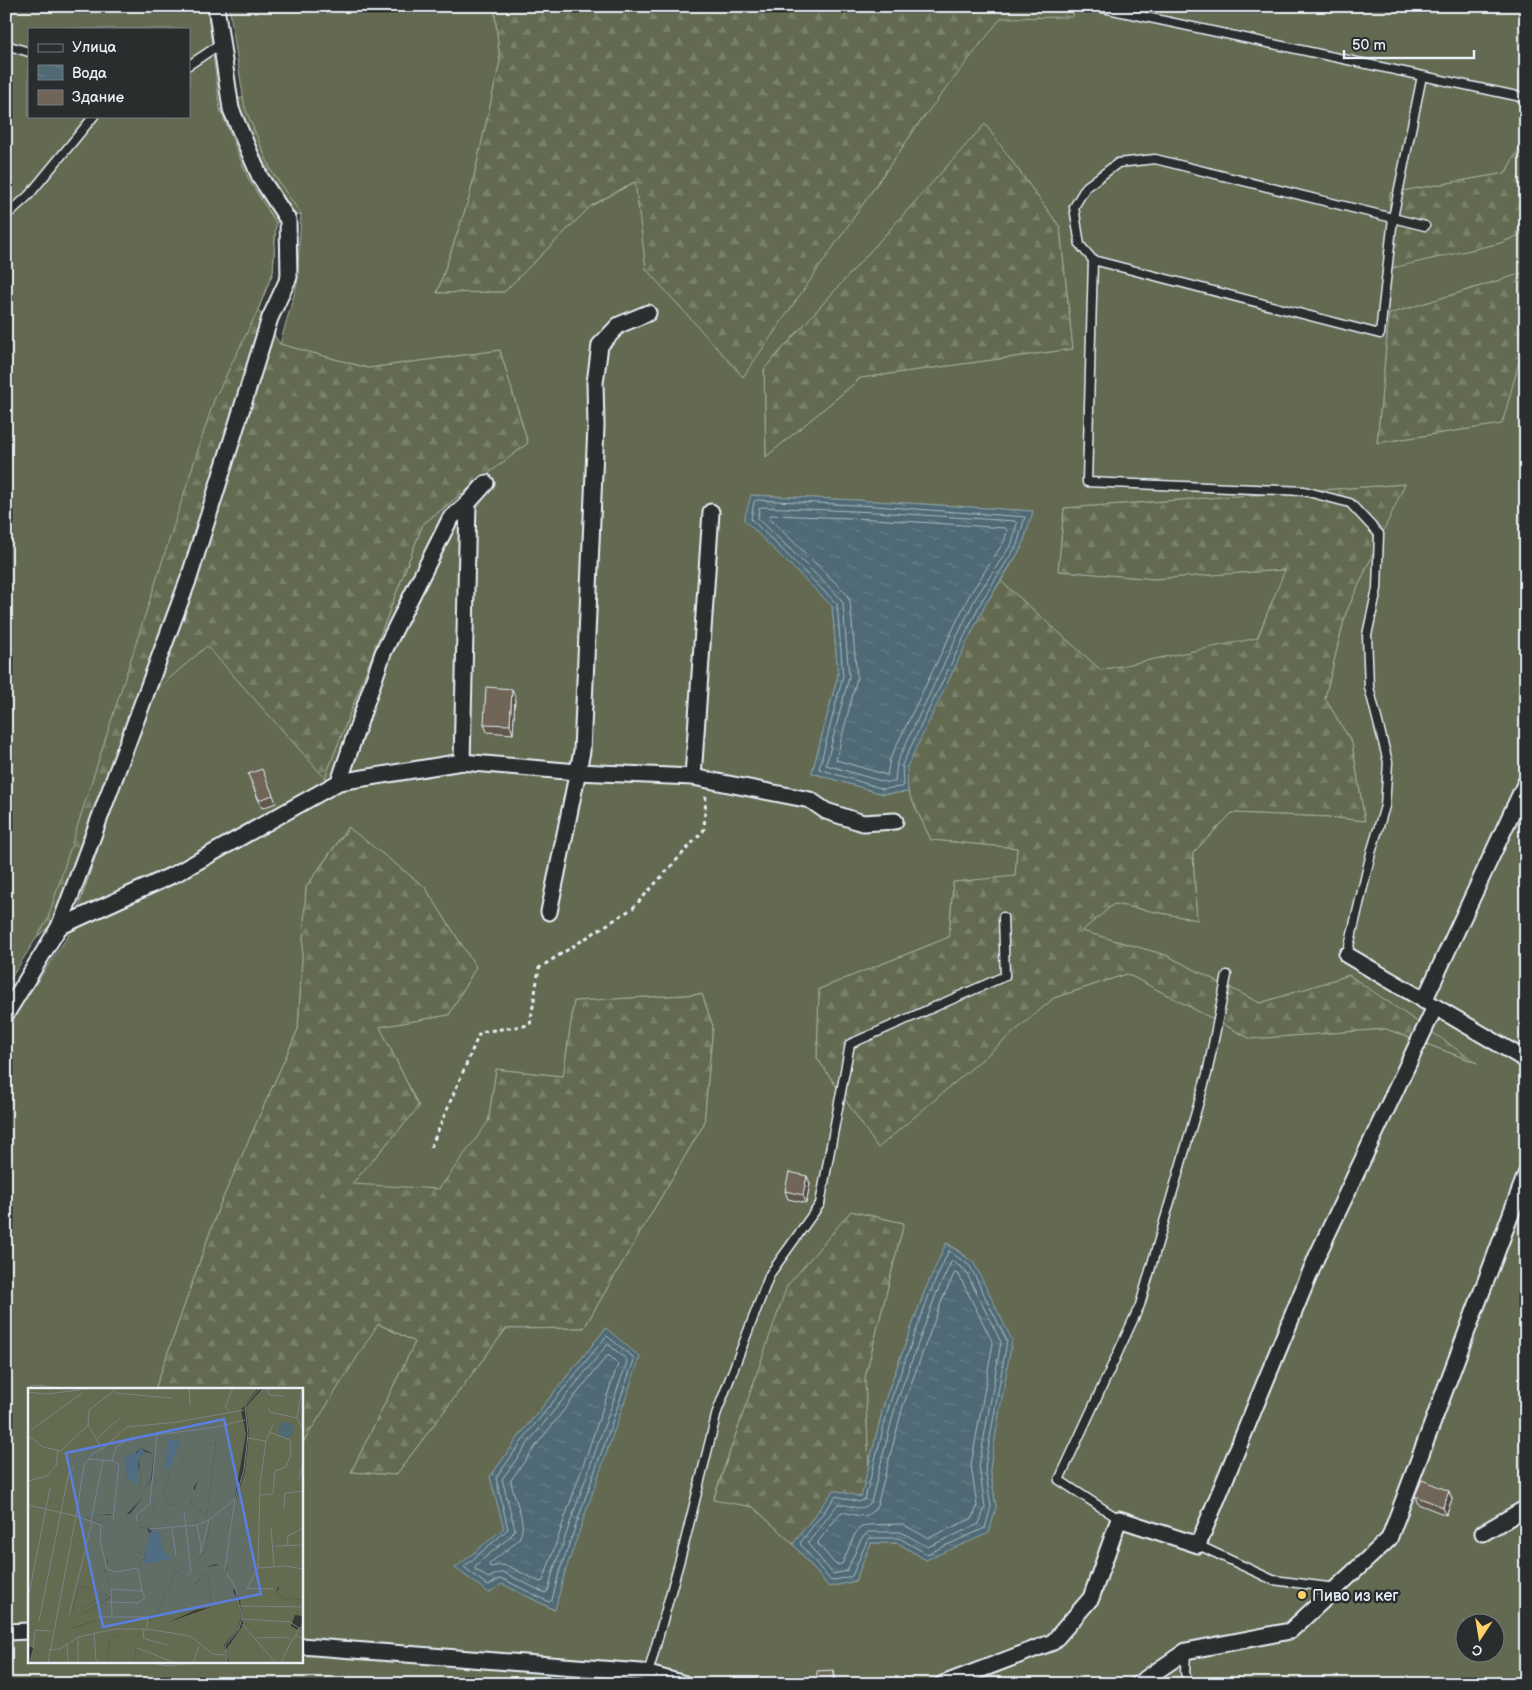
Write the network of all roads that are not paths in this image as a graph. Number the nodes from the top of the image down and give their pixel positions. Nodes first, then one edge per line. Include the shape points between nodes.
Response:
1 (216, 6) edge
2 (1094, 6) edge
3 (222, 43) junction
4 (6, 45) edge
5 (28, 52) edge
6 (190, 64) edge
7 (1422, 76) junction
8 (1526, 98) edge
9 (92, 118) edge
10 (6, 216) edge
11 (1393, 218) junction
12 (1425, 226) dead end
13 (1093, 260) junction
14 (648, 313) dead end
15 (486, 483) dead end
16 (468, 503) junction
17 (711, 512) dead end
18 (462, 762) junction
19 (578, 772) junction
20 (700, 778) junction
21 (339, 782) junction
22 (1526, 782) edge
23 (895, 821) dead end
24 (549, 912) dead end
25 (1003, 916) dead end
26 (59, 927) junction
27 (1348, 955) joint
28 (1227, 975) dead end
29 (1430, 1004) junction
30 (6, 1014) edge
31 (1526, 1060) edge
32 (1526, 1174) edge
33 (1526, 1508) edge
34 (1118, 1519) junction
35 (1483, 1533) dead end
36 (1198, 1545) junction
37 (1336, 1588) junction
38 (28, 1631) edge
39 (6, 1632) edge
40 (302, 1646) edge
41 (1186, 1652) junction
42 (648, 1674) junction
43 (685, 1684) edge
44 (943, 1684) edge
45 (1138, 1684) edge
46 (1188, 1684) edge

1 - 3 street
2 - 7 lane
3 - 6 lane
3 - 26 street via 231,110 260,177 288,220 289,277 270,318 189,578
4 - 5 lane
7 - 8 lane
7 - 11 lane
9 - 10 lane via 29,194
11 - 12 lane
11 - 13 lane via 1155,159 1118,163 1086,187 1074,207 1080,245
11 - 13 lane via 1380,334
13 - 27 lane via 1087,482 1304,491 1350,502 1378,534 1377,589 1367,635 1369,687 1388,762 1385,806
14 - 19 street via 619,325 600,345 595,382 596,426 582,751
15 - 16 street
16 - 18 street
16 - 21 street via 450,519 383,653
17 - 20 street
18 - 19 street
18 - 21 street
19 - 20 street
19 - 24 street
20 - 23 street via 810,800 826,811 863,822
21 - 26 street via 177,872
22 - 29 street
25 - 42 lane via 1005,976 850,1044 820,1204 770,1274 717,1412
26 - 30 street
27 - 29 street
28 - 34 lane via 1208,1074 1140,1304 1059,1480
29 - 31 street
29 - 36 street via 1317,1256
32 - 37 street via 1389,1539
33 - 35 street
34 - 36 street
34 - 44 street via 1091,1598 1053,1642
36 - 37 lane via 1273,1580
37 - 41 street via 1290,1631
38 - 39 street
40 - 42 street
41 - 45 street
41 - 46 lane
42 - 43 street

